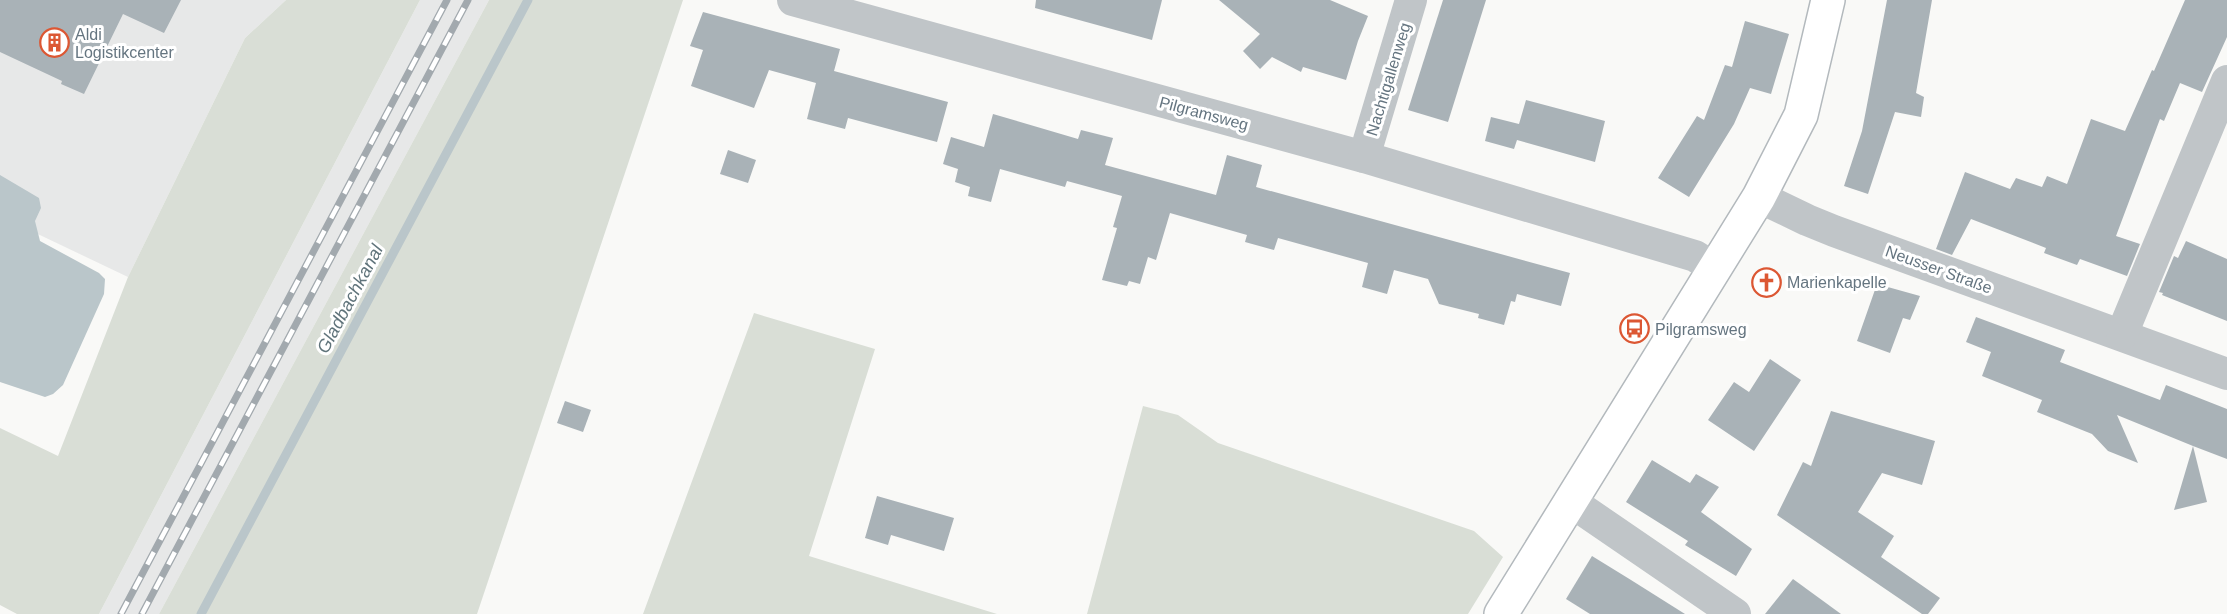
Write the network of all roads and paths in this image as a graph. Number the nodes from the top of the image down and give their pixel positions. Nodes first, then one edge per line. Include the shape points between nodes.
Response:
1 (793, 0) edge
2 (1411, 0) edge
3 (1828, 0) edge
4 (2227, 81) edge
5 (1364, 157) junction
6 (1759, 197) junction
7 (1714, 268) junction
8 (2122, 334) junction
9 (2227, 374) edge
10 (1570, 501) junction
11 (1501, 614) edge
12 (1735, 614) edge

1 - 5 street, Pilgramsweg
2 - 5 street, Nachtigallenweg
3 - 6 street via 1802,115
4 - 8 street
5 - 7 street, Pilgramsweg via 1695,256
6 - 7 street
6 - 8 street, Neusser Straße via 1834,231
7 - 10 street
8 - 9 street, Neusser Straße
10 - 11 street
10 - 12 street

